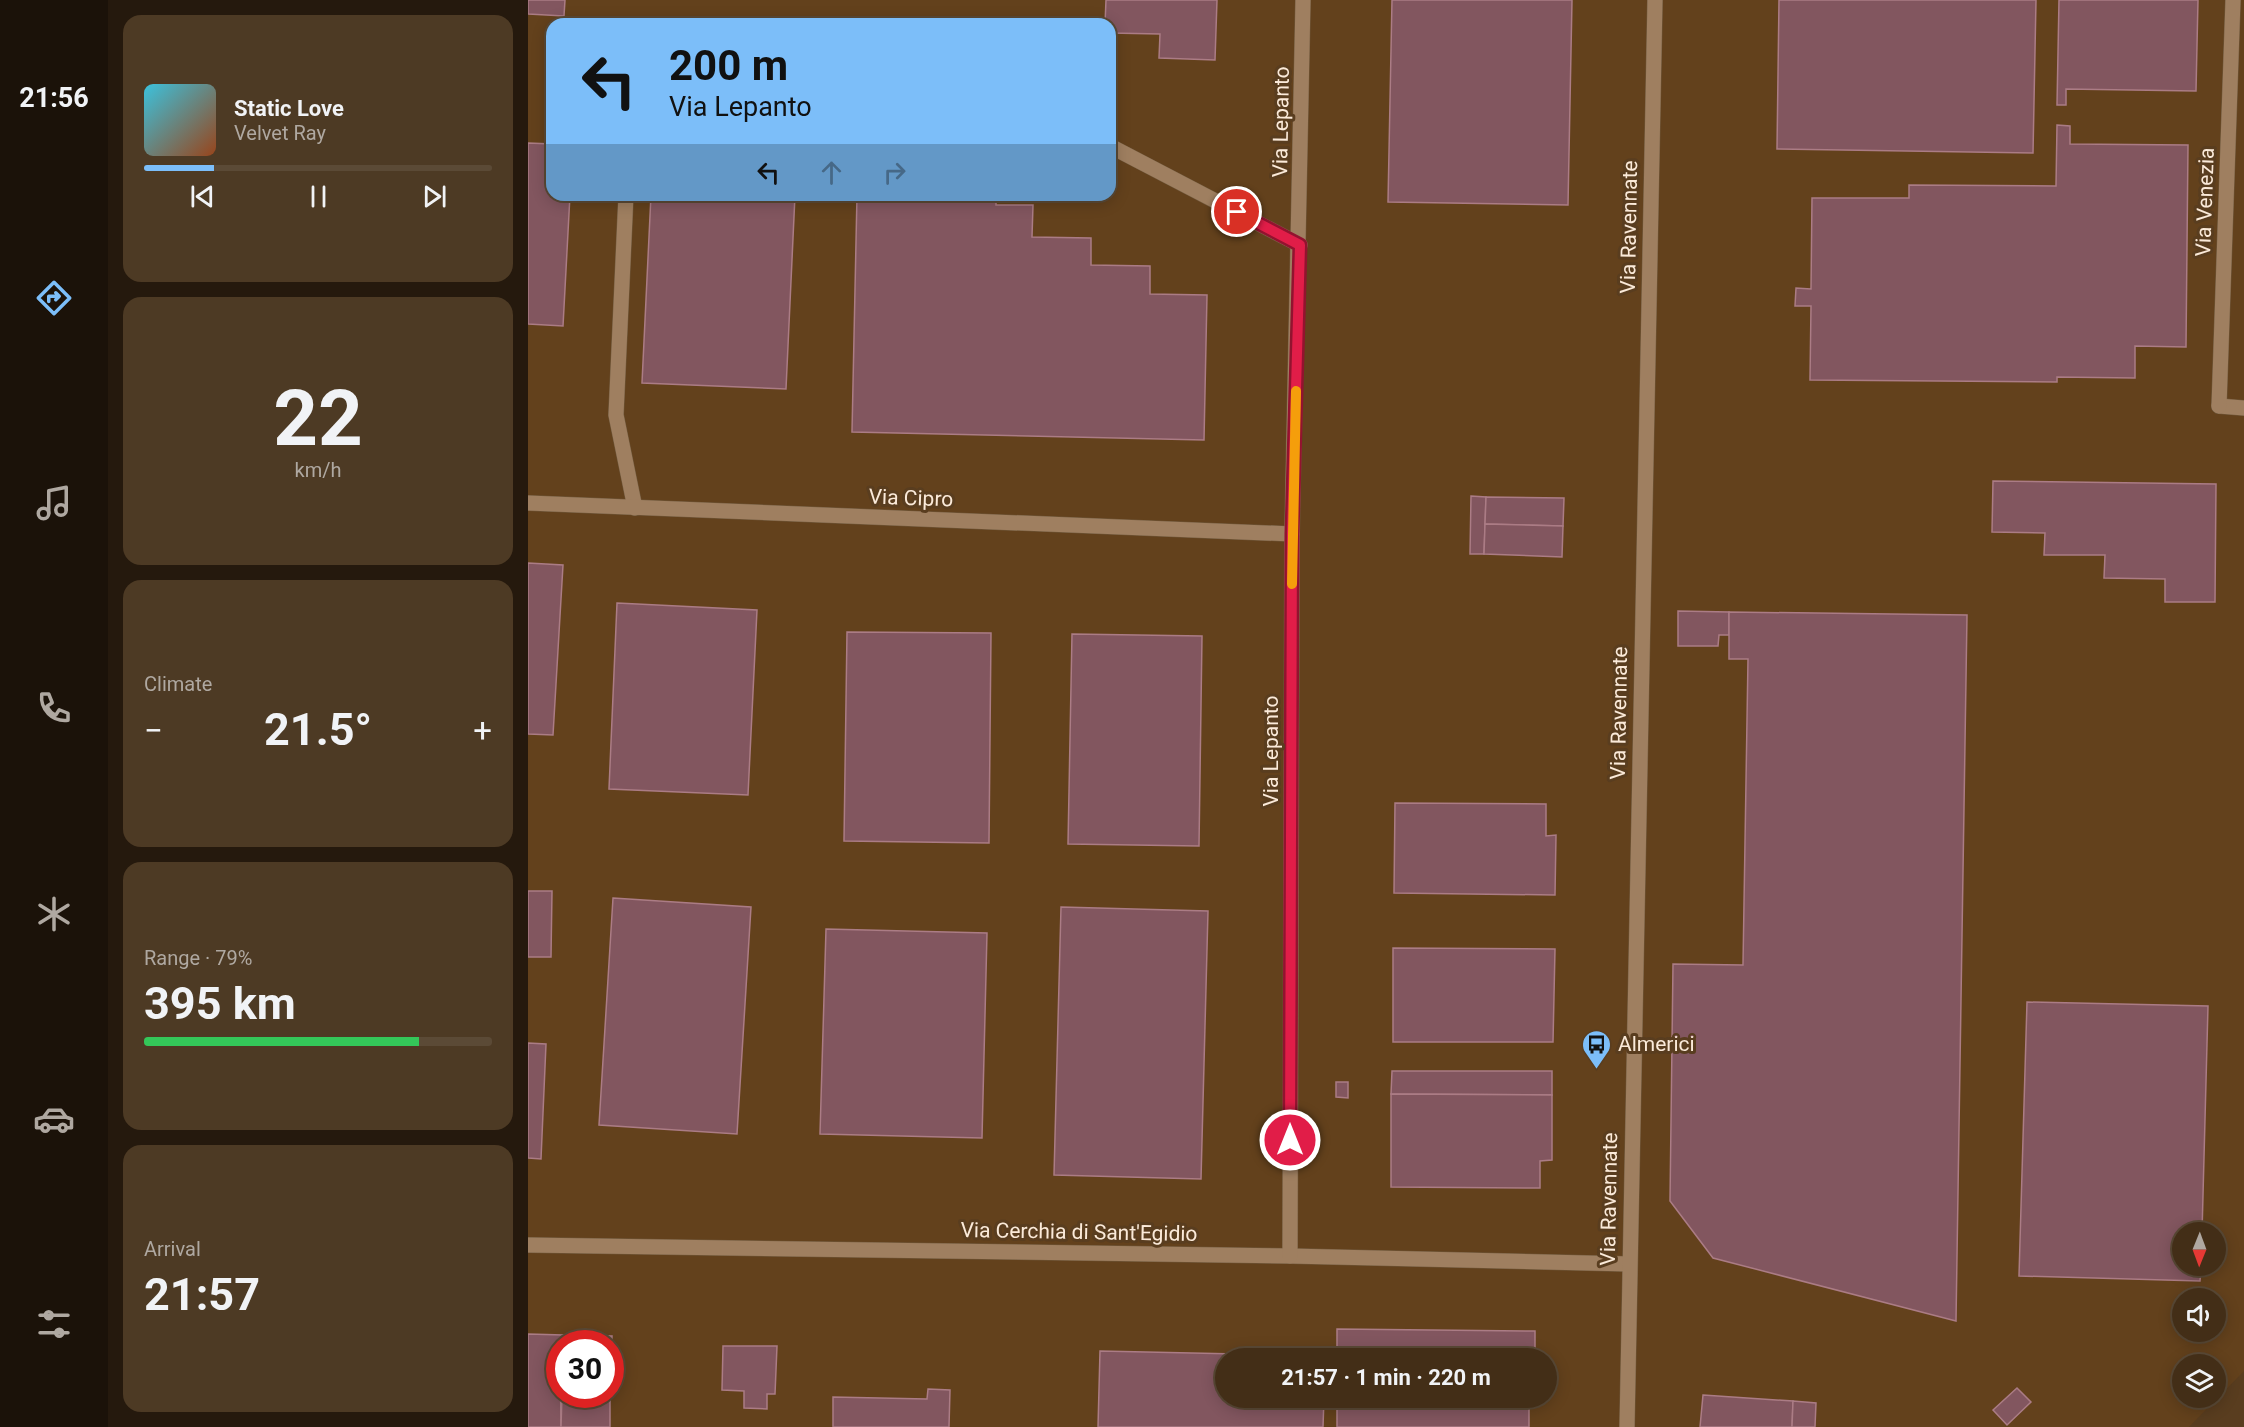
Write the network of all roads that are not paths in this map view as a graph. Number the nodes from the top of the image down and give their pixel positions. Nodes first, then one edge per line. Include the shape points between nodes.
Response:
1 (1303, 0) edge
2 (1655, 0) edge
3 (2233, 0) edge
4 (1116, 149) edge
5 (626, 201) edge
6 (1300, 245) junction
7 (2244, 408) edge
8 (528, 503) edge
9 (635, 507) junction
10 (1292, 534) junction
11 (528, 1245) edge
12 (1290, 1256) junction
13 (1629, 1264) junction
14 (1627, 1427) edge

1 - 6 street, Via Lepanto
2 - 13 street, Via Ravennate
3 - 7 street, Via Venezia via 2219,406
4 - 6 street
5 - 9 street via 616,415
6 - 10 street, Via Lepanto
8 - 9 street, Via Cipro
9 - 10 street, Via Cipro
10 - 12 street, Via Lepanto
11 - 12 street, Via Cerchia di Sant'Egidio
12 - 13 street, Via Cerchia di Sant'Egidio
13 - 14 street, Via Ravennate

